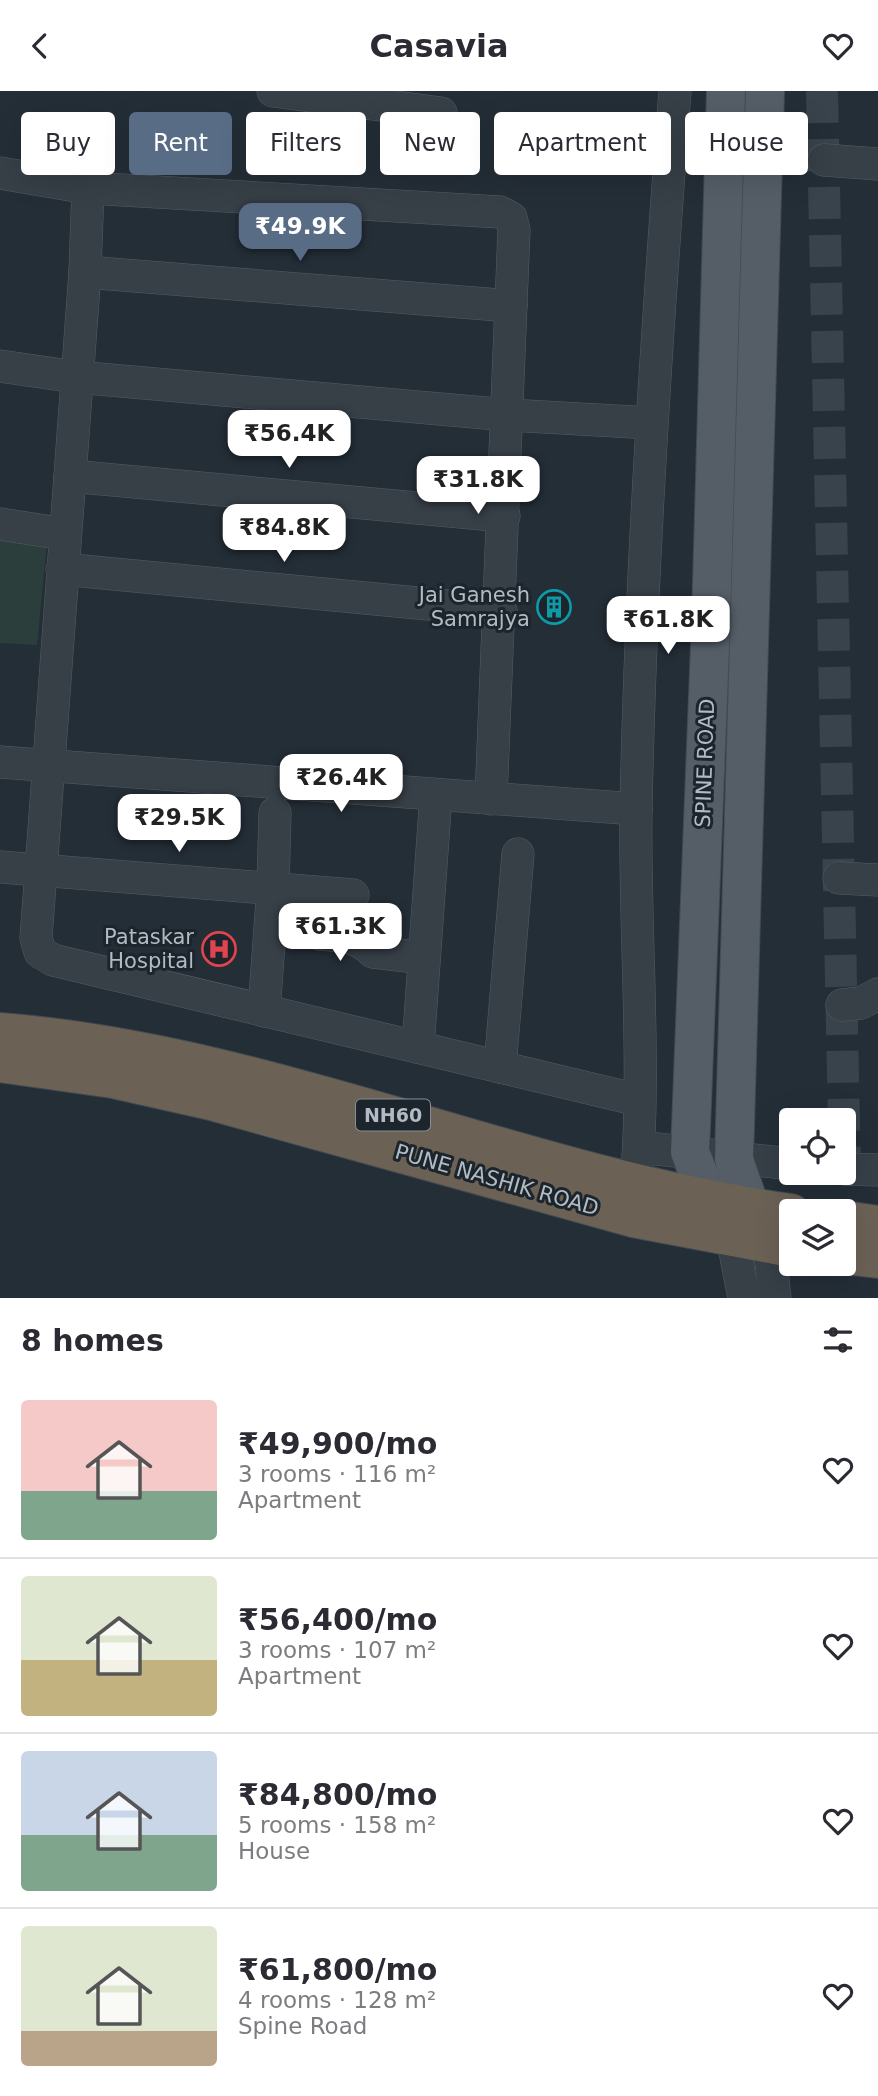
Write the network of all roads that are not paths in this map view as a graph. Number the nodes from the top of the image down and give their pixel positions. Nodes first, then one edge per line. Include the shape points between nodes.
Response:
1 (273, 91) edge
2 (674, 91) edge
3 (726, 91) edge
4 (765, 91) edge
5 (433, 112) edge
6 (824, 160) dead end
7 (878, 164) edge
8 (0, 173) edge
9 (88, 188) junction
10 (85, 272) junction
11 (511, 306) junction
12 (0, 366) edge
13 (76, 377) junction
14 (508, 415) junction
15 (651, 423) junction
16 (70, 476) junction
17 (504, 516) junction
18 (0, 524) edge
19 (65, 534) junction
20 (62, 569) junction
21 (501, 611) junction
22 (0, 762) edge
23 (49, 766) junction
24 (436, 795) junction
25 (491, 799) junction
26 (636, 809) junction
27 (275, 813) dead end
28 (518, 854) dead end
29 (0, 867) edge
30 (41, 870) junction
31 (839, 878) dead end
32 (878, 880) edge
33 (273, 895) junction
34 (354, 895) dead end
35 (424, 958) junction
36 (878, 994) edge
37 (842, 1005) dead end
38 (264, 1011) junction
39 (0, 1032) edge
40 (418, 1047) junction
41 (0, 1063) edge
42 (500, 1067) junction
43 (638, 1100) junction
44 (639, 1147) junction
45 (690, 1152) junction
46 (734, 1159) junction
47 (779, 1163) edge
48 (856, 1169) edge
49 (878, 1170) edge
50 (708, 1197) junction
51 (635, 1202) junction
52 (740, 1220) junction
53 (856, 1222) edge
54 (878, 1225) edge
55 (779, 1233) edge
56 (856, 1256) edge
57 (878, 1259) edge
58 (779, 1270) edge
59 (744, 1298) edge
60 (775, 1298) edge

1 - 5 street
2 - 15 street
3 - 45 main road, SPINE ROAD
4 - 46 main road, SPINE ROAD
6 - 7 street
8 - 9 street
9 - 10 street
9 - 11 street via 500,212 511,218 514,230
10 - 11 street
10 - 13 street
11 - 14 street
12 - 13 street
13 - 14 street
13 - 16 street
14 - 15 street
14 - 17 street
15 - 26 street
16 - 17 street
16 - 19 street
17 - 21 street
18 - 19 street
19 - 20 street
20 - 21 street
20 - 23 street
21 - 25 street
22 - 23 street
23 - 24 street
23 - 30 street
24 - 25 street
24 - 35 street
25 - 26 street
26 - 43 street
27 - 33 street
28 - 42 street
29 - 30 street
30 - 33 street
30 - 38 street via 36,938 40,952 53,960
31 - 32 street
33 - 34 street
33 - 35 street via 293,904 319,934 348,937 373,951
33 - 38 street
35 - 40 street
36 - 37 street via 861,1003
38 - 40 street
39 - 51 highway, PUNE NASHIK ROAD / NH60 via 126,1047 221,1069 477,1138
40 - 42 street
41 - 51 highway, PUNE NASHIK ROAD / NH60 via 113,1079
42 - 43 street
43 - 44 street
44 - 45 street
44 - 51 street
45 - 46 street
45 - 50 main road, SPINE ROAD
46 - 47 street
46 - 52 main road, SPINE ROAD
48 - 49 street
50 - 51 highway, PUNE NASHIK ROAD / NH60
50 - 52 highway, PUNE NASHIK ROAD / NH60
51 - 52 highway, PUNE NASHIK ROAD / NH60
52 - 55 highway, PUNE NASHIK ROAD / NH60
52 - 59 street, SPINE ROAD
53 - 54 highway
56 - 57 highway
58 - 60 street

